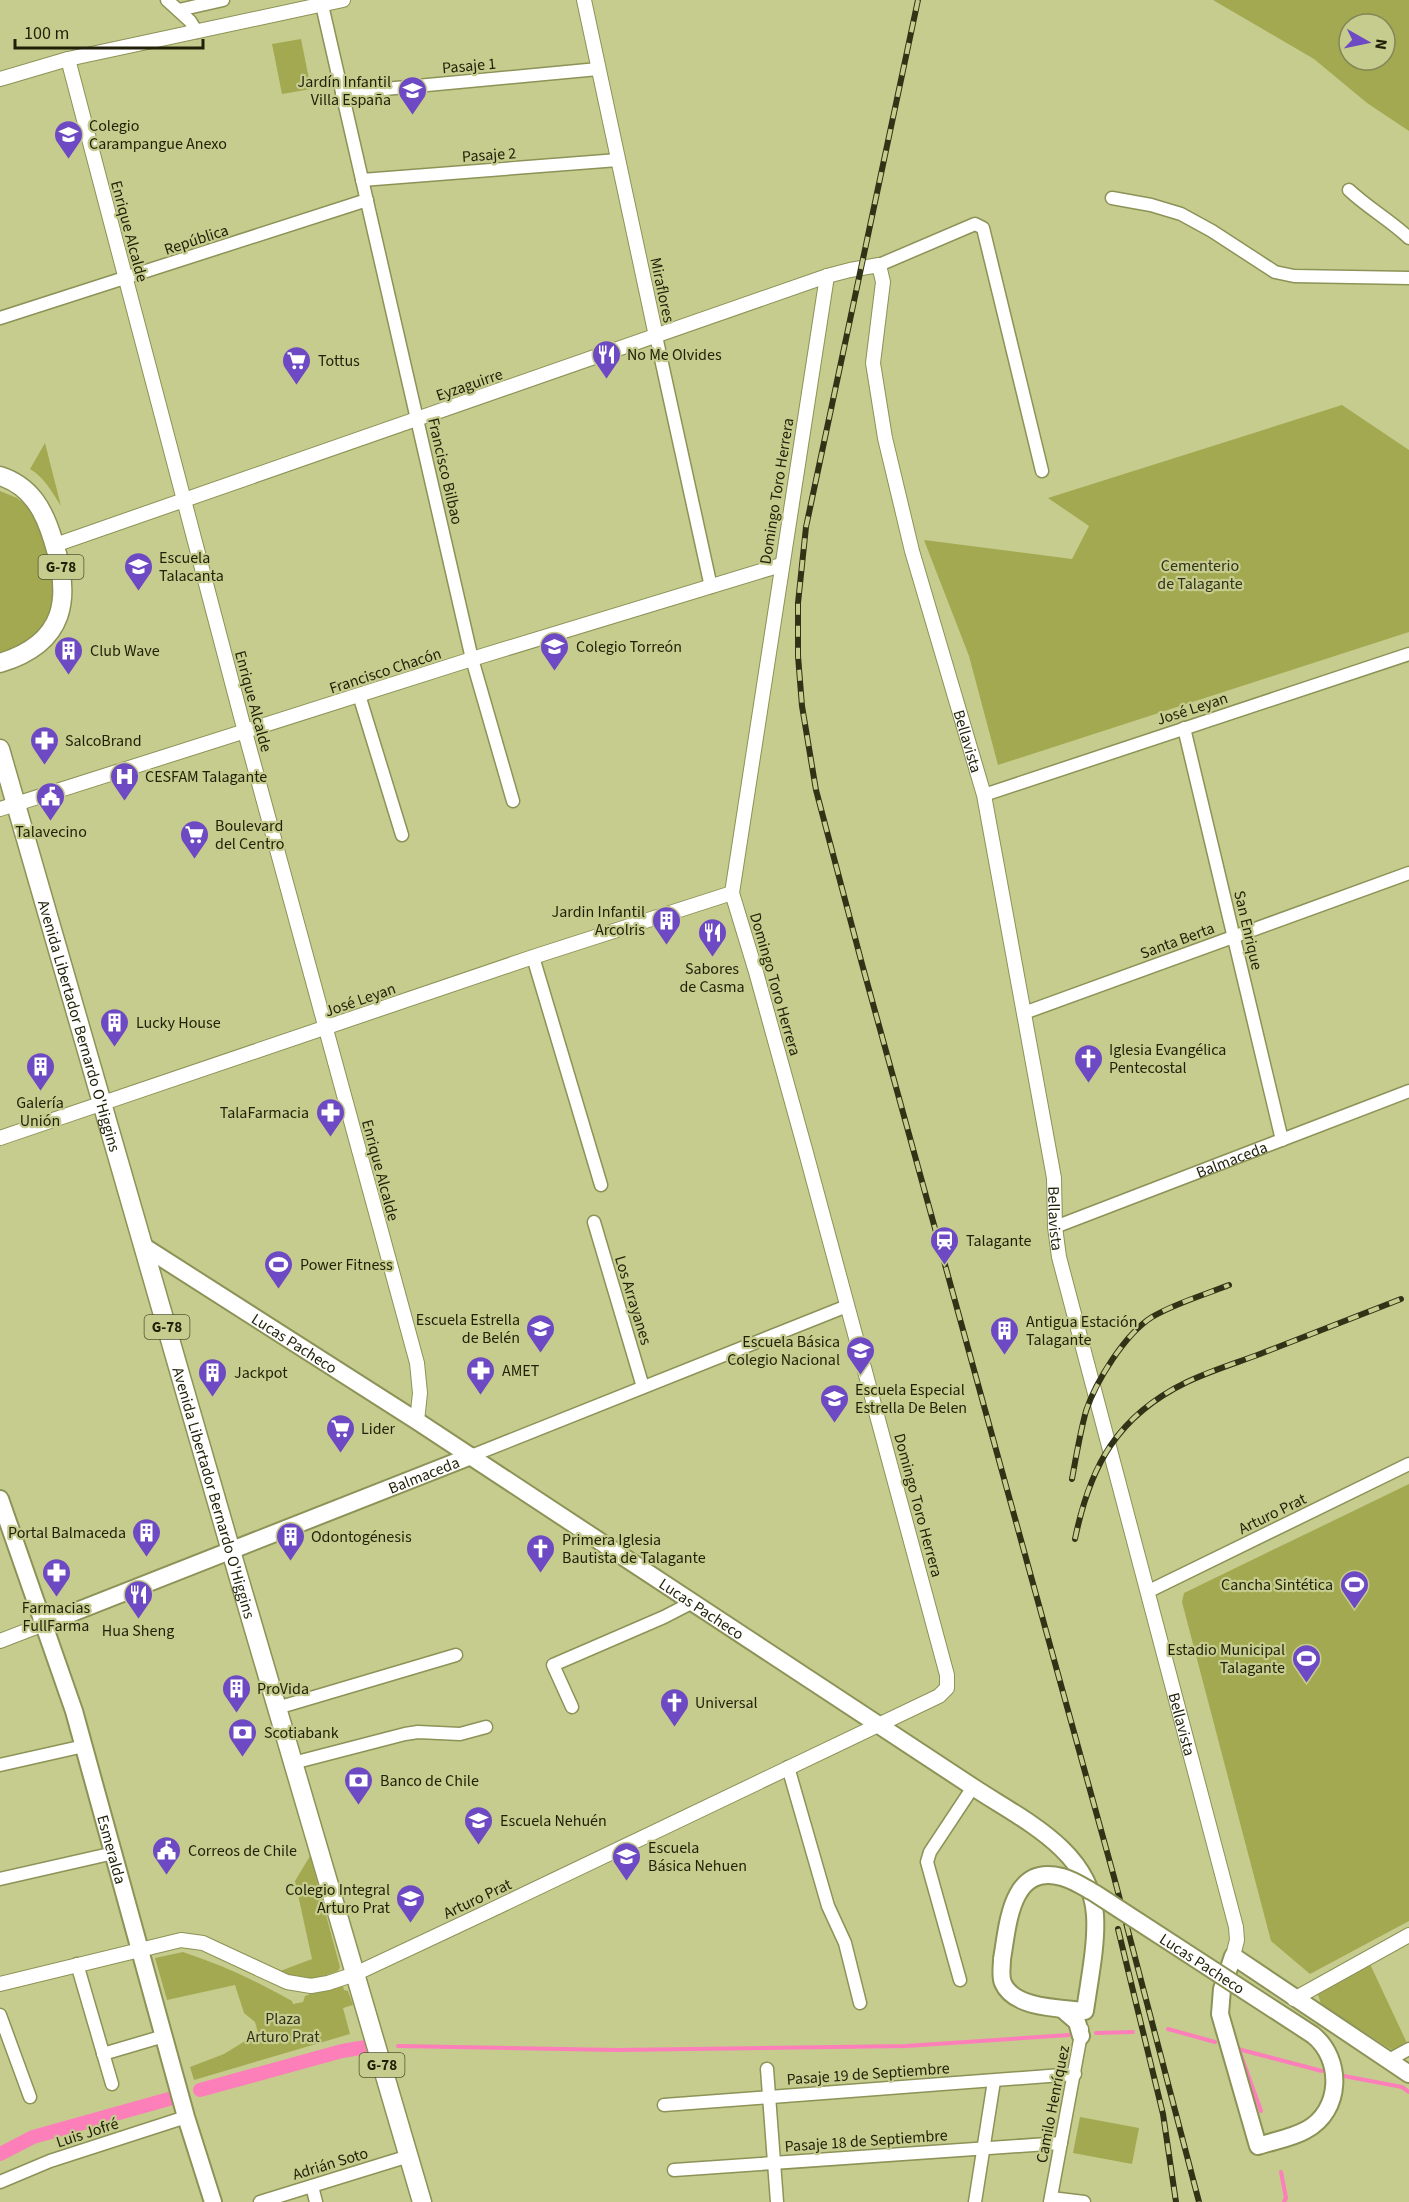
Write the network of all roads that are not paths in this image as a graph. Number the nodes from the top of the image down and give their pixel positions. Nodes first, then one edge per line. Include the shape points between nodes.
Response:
1 (167, 0) edge
2 (223, 0) edge
3 (343, 0) edge
4 (584, 0) edge
5 (322, 5) junction
6 (179, 10) junction
7 (197, 32) junction
8 (68, 59) junction
9 (598, 69) junction
10 (0, 79) edge
11 (342, 93) junction
12 (618, 160) junction
13 (362, 180) junction
14 (1349, 190) dead end
15 (1112, 198) dead end
16 (367, 200) junction
17 (1409, 238) edge
18 (879, 266) junction
19 (827, 276) junction
20 (1409, 278) edge
21 (126, 279) junction
22 (0, 318) edge
23 (656, 336) junction
24 (418, 419) junction
25 (1042, 471) dead end
26 (0, 476) edge
27 (184, 500) junction
28 (55, 545) junction
29 (781, 565) junction
30 (711, 587) junction
31 (1409, 654) edge
32 (472, 660) junction
33 (4, 665) edge
34 (359, 695) junction
35 (1184, 728) junction
36 (245, 732) junction
37 (0, 749) edge
38 (984, 795) junction
39 (513, 801) dead end
40 (8, 807) edge
41 (402, 835) dead end
42 (1409, 873) edge
43 (732, 893) junction
44 (1234, 937) junction
45 (533, 957) junction
46 (1024, 1013) junction
47 (326, 1028) junction
48 (1409, 1091) edge
49 (102, 1104) junction
50 (0, 1138) edge
51 (1282, 1140) junction
52 (602, 1185) dead end
53 (594, 1222) dead end
54 (1055, 1227) junction
55 (143, 1246) junction
56 (847, 1306) junction
57 (643, 1387) junction
58 (417, 1421) junction
59 (471, 1456) junction
60 (1409, 1464) edge
61 (0, 1498) edge
62 (231, 1551) junction
63 (1149, 1591) junction
64 (693, 1602) junction
65 (44, 1624) junction
66 (0, 1641) edge
67 (456, 1655) dead end
68 (946, 1688) joint
69 (572, 1707) dead end
70 (277, 1708) junction
71 (878, 1725) junction
72 (486, 1727) dead end
73 (84, 1746) junction
74 (293, 1763) junction
75 (0, 1765) edge
76 (788, 1767) junction
77 (973, 1787) junction
78 (114, 1853) junction
79 (0, 1879) edge
80 (1409, 1935) edge
81 (139, 1949) junction
82 (1233, 1956) junction
83 (77, 1964) junction
84 (355, 1974) junction
85 (960, 1980) dead end
86 (0, 1984) edge
87 (1088, 1988) junction
88 (1294, 1999) junction
89 (860, 2003) dead end
90 (1062, 2009) junction
91 (1085, 2011) junction
92 (0, 2015) edge
93 (1314, 2035) joint
94 (164, 2036) junction
95 (1081, 2036) junction
96 (1409, 2049) edge
97 (103, 2054) junction
98 (1389, 2060) junction
99 (767, 2069) dead end
100 (1075, 2074) junction
101 (1409, 2074) edge
102 (994, 2081) junction
103 (112, 2084) dead end
104 (30, 2097) dead end
105 (769, 2097) junction
106 (664, 2105) dead end
107 (186, 2117) junction
108 (1061, 2143) junction
109 (983, 2148) junction
110 (409, 2156) junction
111 (774, 2163) junction
112 (674, 2170) dead end
113 (0, 2182) edge
114 (312, 2186) junction
115 (1051, 2200) edge
116 (213, 2202) edge
117 (260, 2202) edge
118 (316, 2202) edge
119 (422, 2202) edge
120 (777, 2202) edge
121 (975, 2202) edge
122 (1084, 2202) edge

1 - 6 street
2 - 6 street
3 - 5 street
4 - 9 street, Miraflores
5 - 7 street
5 - 11 street, Francisco Bilbao
6 - 7 street
7 - 8 street
8 - 10 street
8 - 21 street, Enrique Alcalde
9 - 11 street, Pasaje 1
9 - 12 street, Miraflores
11 - 13 street, Francisco Bilbao
12 - 13 street, Pasaje 2
12 - 23 street, Miraflores
13 - 16 street, Francisco Bilbao
14 - 17 street
15 - 20 street via 1181,214 1275,272 1294,276
16 - 21 street, República
16 - 24 street, Francisco Bilbao
18 - 19 street, Eyzaguirre
18 - 25 street via 975,224 983,228
18 - 38 street, Bellavista via 883,282 873,363 885,438 912,551
19 - 23 street, Eyzaguirre
19 - 29 street, Domingo Toro Herrera
21 - 22 street, República
21 - 27 street, Enrique Alcalde
23 - 24 street, Eyzaguirre
23 - 30 street, Miraflores
24 - 27 street, Eyzaguirre
24 - 32 street, Francisco Bilbao
26 - 28 main road, G-78 via 32,495 44,512
27 - 28 street, Eyzaguirre
27 - 36 street, Enrique Alcalde
28 - 33 main road, G-78 via 64,587 59,615 41,641
29 - 30 street, Francisco Chacón
29 - 43 street, Domingo Toro Herrera
30 - 32 street, Francisco Chacón
31 - 35 street, José Leyan
32 - 34 street, Francisco Chacón
32 - 39 street, Francisco Bilbao
34 - 36 street, Francisco Chacón
34 - 41 street
35 - 38 street, José Leyan
35 - 44 street, San Enrique
36 - 40 street, Francisco Chacón
36 - 47 street, Enrique Alcalde
37 - 40 main road, Avenida Libertador Bernardo O'Higgins / G-78
38 - 46 street, Bellavista
40 - 49 main road, Avenida Libertador Bernardo O'Higgins / G-78
42 - 44 street, Santa Berta
43 - 45 street, José Leyan
43 - 56 street, Domingo Toro Herrera
44 - 46 street, Santa Berta
44 - 51 street, San Enrique
45 - 47 street, José Leyan
45 - 52 street
46 - 54 street, Bellavista via 1053,1178
47 - 49 street, José Leyan
47 - 58 street, Enrique Alcalde via 417,1363
48 - 51 street, Balmaceda
49 - 50 street, José Leyan
49 - 55 main road, Avenida Libertador Bernardo O'Higgins / G-78
51 - 54 street, Balmaceda
53 - 57 street, Los Arrayanes
54 - 63 street, Bellavista via 1059,1257
55 - 58 main road, Lucas Pacheco
55 - 62 main road, Avenida Libertador Bernardo O'Higgins / G-78
56 - 57 street, Balmaceda
56 - 68 street, Domingo Toro Herrera via 947,1675
57 - 59 street, Balmaceda
58 - 59 main road, Lucas Pacheco
59 - 62 main road, Balmaceda
59 - 64 main road, Lucas Pacheco
60 - 63 street, Arturo Prat
61 - 65 main road, Esmeralda
62 - 65 main road, Balmaceda
62 - 70 main road, Avenida Libertador Bernardo O'Higgins / G-78
63 - 82 street, Bellavista via 1236,1927
64 - 69 street via 553,1665
64 - 71 main road, Lucas Pacheco
65 - 66 street, Balmaceda
65 - 73 main road, Esmeralda
67 - 70 street
68 - 71 street, Arturo Prat via 939,1696
70 - 74 main road, Avenida Libertador Bernardo O'Higgins / G-78
71 - 76 street, Arturo Prat
71 - 77 main road, Lucas Pacheco
72 - 74 street via 460,1734 405,1734
73 - 75 street
73 - 78 main road, Esmeralda
74 - 84 main road, Avenida Libertador Bernardo O'Higgins / G-78
76 - 84 street, Arturo Prat
76 - 89 street via 828,1906 845,1943
77 - 85 street via 927,1862
77 - 87 main road, Lucas Pacheco via 1068,1853 1082,1872 1095,1916
78 - 79 street
78 - 81 main road, Esmeralda
80 - 88 street
81 - 83 street, Arturo Prat
81 - 84 street, Arturo Prat via 181,1940 196,1941 303,1986
81 - 94 main road, Esmeralda
82 - 88 main road, Lucas Pacheco
82 - 93 main road, Bellavista via 1222,1989 1220,2014 1258,2146 1307,2129 1328,2109 1334,2083 1333,2062
83 - 86 street, Arturo Prat
83 - 97 street
84 - 110 main road, Avenida Libertador Bernardo O'Higgins / G-78
87 - 90 main road
87 - 91 main road, Lucas Pacheco
88 - 98 main road, Lucas Pacheco
90 - 91 main road, Lucas Pacheco
90 - 93 main road, Lucas Pacheco, bridge via 1036,2005 1011,1995 1001,1977 1011,1908 1017,1894 1039,1877 1053,1875 1096,1894
90 - 95 main road via 1077,2022
91 - 95 street, Camilo Henríquez
92 - 104 street
94 - 97 street
94 - 107 main road, Esmeralda
95 - 100 street, Camilo Henríquez
96 - 98 street
97 - 103 street
98 - 101 main road, Lucas Pacheco
99 - 105 street
100 - 102 street, Pasaje 19 de Septiembre
100 - 108 street, Camilo Henríquez
102 - 105 street, Pasaje 19 de Septiembre
102 - 109 street
105 - 106 street, Pasaje 19 de Septiembre
105 - 111 street
107 - 113 street, Luis Jofré via 50,2161
107 - 116 main road, Esmeralda
108 - 109 street, Pasaje 18 de Septiembre
108 - 115 street, Camilo Henríquez
109 - 111 street, Pasaje 18 de Septiembre
109 - 121 street
110 - 114 street, Adrián Soto
110 - 119 main road, Avenida Libertador Bernardo O'Higgins / G-78
111 - 112 street, Pasaje 18 de Septiembre
111 - 120 street
114 - 117 street, Adrián Soto
114 - 118 street
115 - 122 street

